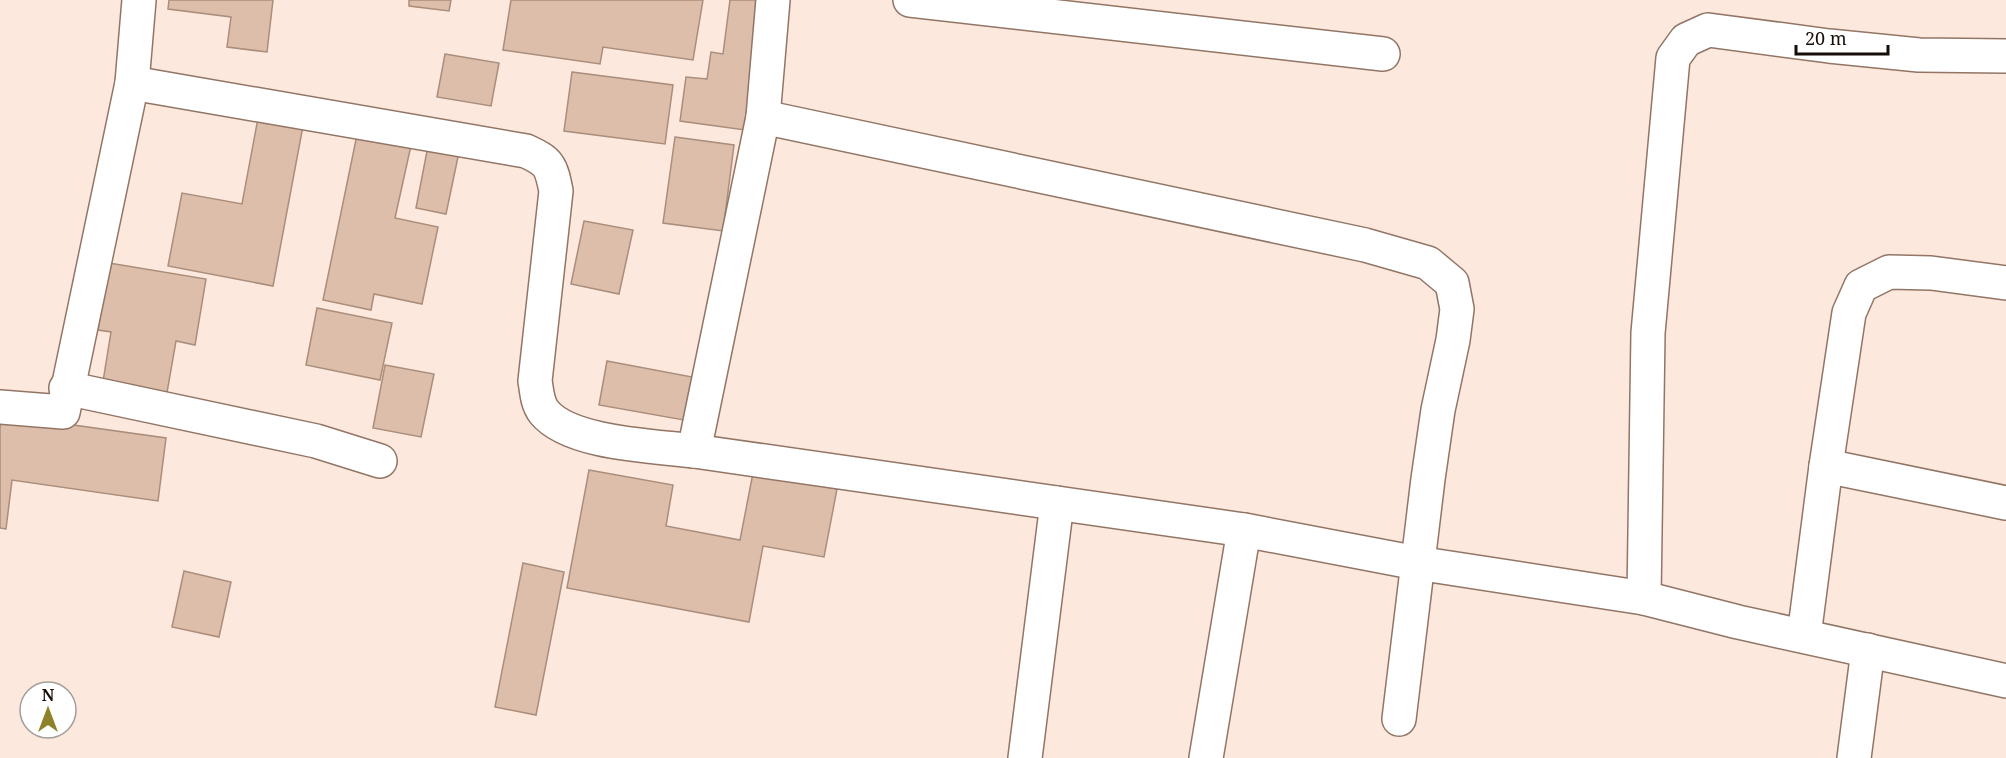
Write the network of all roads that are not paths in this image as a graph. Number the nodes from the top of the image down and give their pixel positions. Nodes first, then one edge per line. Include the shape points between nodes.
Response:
1 (139, 0) edge
2 (773, 0) edge
3 (910, 0) edge
4 (1383, 54) dead end
5 (2006, 56) edge
6 (132, 83) junction
7 (763, 117) junction
8 (2006, 283) edge
9 (66, 388) junction
10 (0, 407) edge
11 (694, 451) junction
12 (380, 461) dead end
13 (1826, 466) junction
14 (1057, 503) junction
15 (2006, 503) edge
16 (1244, 530) junction
17 (1417, 563) junction
18 (1644, 598) junction
19 (1804, 636) junction
20 (1868, 650) junction
21 (2006, 681) edge
22 (1399, 719) dead end
23 (1025, 758) edge
24 (1206, 758) edge
25 (1854, 758) edge

1 - 6 street
2 - 7 street
3 - 4 street
5 - 18 street via 1919,55 1708,30 1686,40 1673,58 1648,333
6 - 9 street
6 - 11 street via 526,151 543,159 552,168 556,191 536,381 538,402 555,422 577,432
7 - 11 street
7 - 17 street via 1365,245 1428,263 1452,283 1457,309 1438,410
8 - 13 street via 1889,272 1861,286 1849,313
9 - 10 street via 63,412
9 - 12 street via 316,441
11 - 14 street
13 - 15 street
13 - 19 street
14 - 16 street
14 - 23 street
16 - 17 street
16 - 24 street
17 - 18 street
17 - 22 street
18 - 19 street
19 - 20 street
20 - 21 street
20 - 25 street

